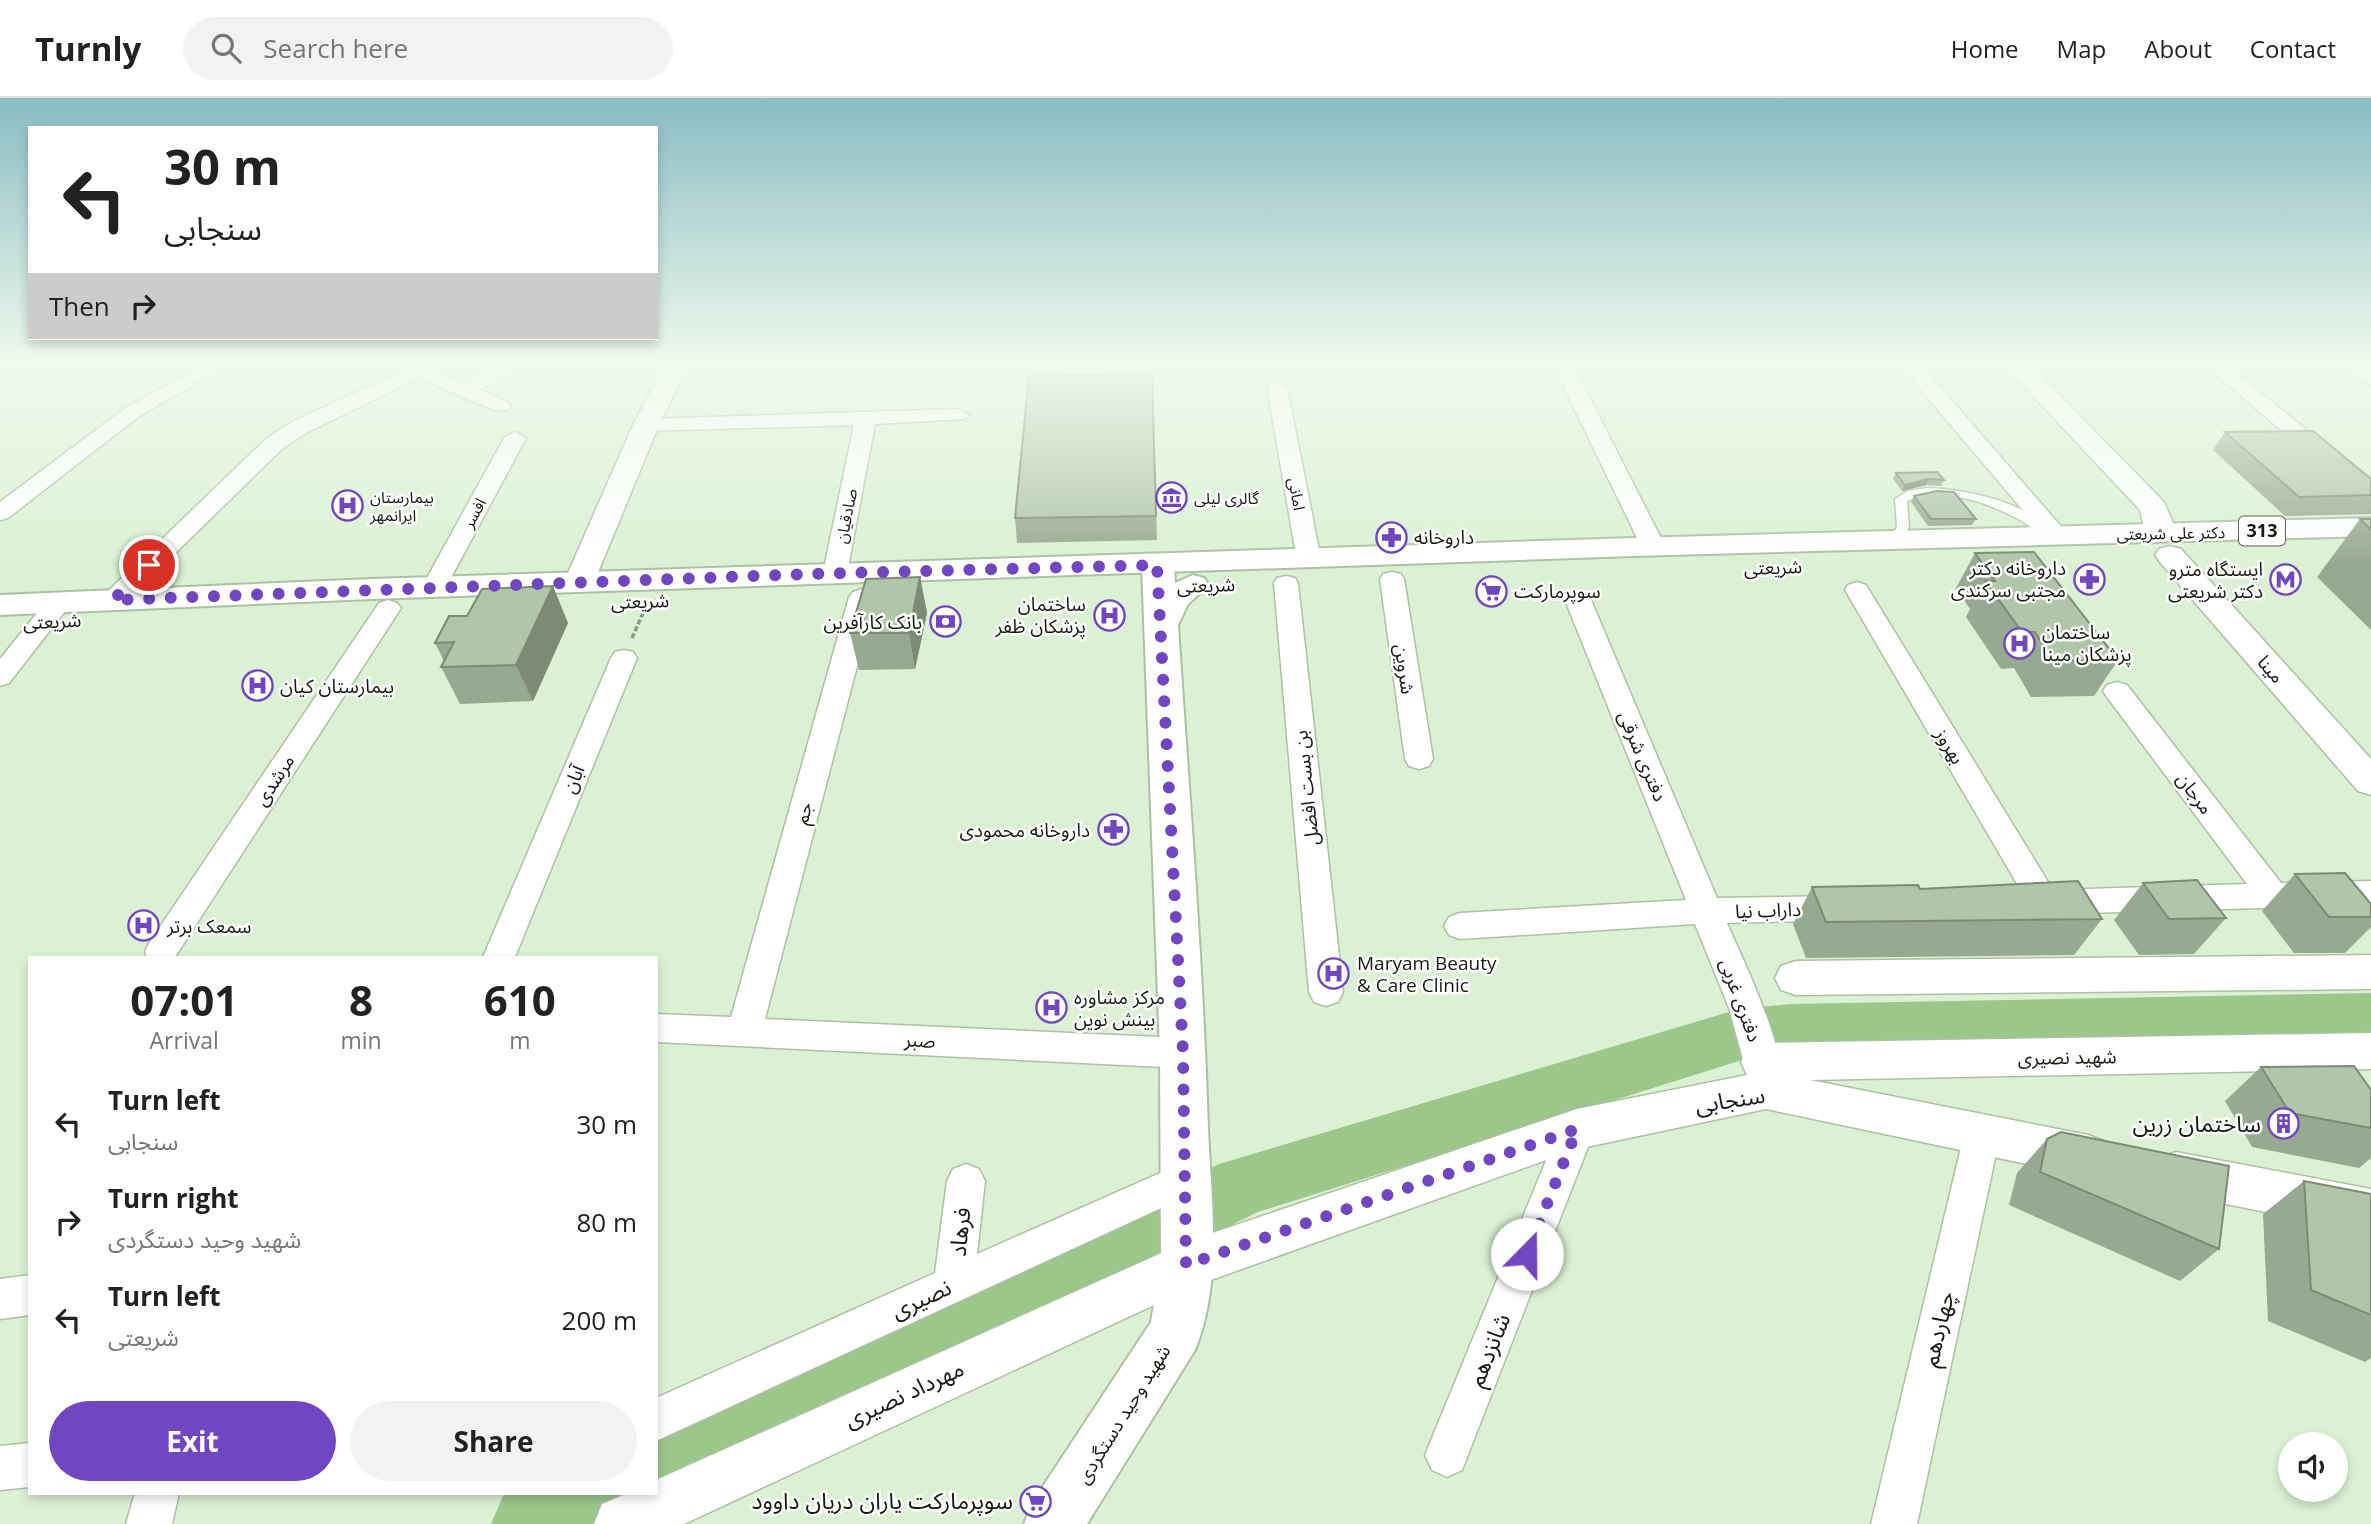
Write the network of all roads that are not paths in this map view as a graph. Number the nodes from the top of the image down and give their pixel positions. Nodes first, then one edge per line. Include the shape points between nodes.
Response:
1 (107, 432) edge
2 (293, 432) edge
3 (643, 432) edge
4 (863, 432) edge
5 (1285, 432) edge
6 (1596, 432) edge
7 (1967, 432) edge
8 (2073, 432) edge
9 (2295, 432) edge
10 (515, 438) dead end
11 (2371, 495) edge
12 (0, 513) edge
13 (2371, 527) edge
14 (2159, 532) junction
15 (2056, 535) junction
16 (1894, 541) junction
17 (1653, 546) junction
18 (2371, 549) edge
19 (1309, 560) junction
20 (1513, 564) junction
21 (835, 573) junction
22 (1392, 579) junction
23 (579, 582) junction
24 (1286, 583) junction
25 (434, 587) junction
26 (1167, 590) junction
27 (1857, 590) dead end
28 (863, 594) junction
29 (0, 597) edge
30 (113, 600) junction
31 (1578, 600) dead end
32 (0, 604) edge
33 (51, 608) junction
34 (388, 608) junction
35 (0, 623) edge
36 (624, 658) road end
37 (0, 677) edge
38 (2116, 691) edge
39 (1419, 759) dead end
40 (2371, 782) edge
41 (2371, 893) edge
42 (2273, 896) junction
43 (1876, 907) edge
44 (1708, 911) junction
45 (1460, 926) dead end
46 (161, 952) dead end
47 (499, 956) edge
48 (2371, 972) edge
49 (1796, 978) dead end
50 (1326, 992) dead end
51 (658, 1028) edge
52 (744, 1032) junction
53 (2371, 1051) edge
54 (1183, 1053) junction
55 (1765, 1076) junction
56 (1577, 1129) junction
57 (1982, 1135) junction
58 (966, 1181) dead end
59 (2371, 1211) edge
60 (1186, 1222) junction
61 (954, 1284) junction
62 (28, 1295) edge
63 (0, 1299) edge
64 (658, 1419) edge
65 (1447, 1455) dead end
66 (28, 1465) edge
67 (0, 1468) edge
68 (156, 1495) edge
69 (149, 1524) edge
70 (622, 1524) edge
71 (1053, 1524) edge
72 (1894, 1524) edge

1 - 12 street
2 - 30 street via 255,459
3 - 23 street
4 - 21 street, صادقیان
5 - 19 street, امانی
6 - 17 street
7 - 15 street
8 - 14 street, مینا
9 - 11 street
10 - 25 street, افسر
13 - 14 main road, دکتر علی شریعتی / 313
14 - 15 main road, دکتر علی شریعتی / 313
14 - 18 main road, شریعتی / 313
14 - 20 main road, شریعتی / 313
14 - 40 street, مینا
15 - 16 main road, شریعتی / 313
15 - 16 lane via 2017,513 1956,493 1910,493 1901,499 1903,527
16 - 17 main road, شریعتی / 313
17 - 20 main road, شریعتی / 313
19 - 20 main road, شریعتی / 313
19 - 26 main road, شریعتی / 313
20 - 22 main road, شریعتی / 313
21 - 23 main road, شریعتی / 313
21 - 26 main road, شریعتی / 313
22 - 24 main road, شریعتی / 313
22 - 39 street, شروین
23 - 25 main road, شریعتی / 313
24 - 26 main road, شریعتی / 313
24 - 50 street, بن بست افضل
25 - 30 main road, شریعتی / 313
26 - 28 main road, شریعتی / 313
26 - 54 main road, شهید وحید دستگردی
27 - 42 street, بهروز via 2030,903
28 - 34 main road, شریعتی / 313
28 - 52 street, جم
29 - 33 street
30 - 33 main road, شریعتی / 313
31 - 44 street, دفتری شرقی
32 - 33 main road, شریعتی / 313
33 - 34 main road, شریعتی / 313
33 - 35 main road, شریعتی / 313
33 - 37 street
34 - 46 street, مرشدی
36 - 47 street, آبان
38 - 42 street, مرجان
41 - 42 street
43 - 44 street, داراب نیا
44 - 45 street, داراب نیا
44 - 55 street, دفتری غربی via 1746,1008
48 - 49 street
51 - 52 street, صبر
52 - 54 street, صبر
53 - 55 street, شهید نصیری
54 - 60 main road, شهید وحید دستگردی
55 - 56 street, سنجابی
55 - 57 street, سنجابی
56 - 60 street, سنجابی
56 - 65 street, شانزدهم
57 - 59 street, سنجابی
57 - 72 street, چهاردهم
58 - 61 street, فرهاد
60 - 61 street, نصیری
60 - 70 street, مهرداد نصیری
60 - 71 main road, شهید وحید دستگردی via 1176,1331
61 - 64 street, نصیری
62 - 63 street
66 - 67 street
68 - 69 street

